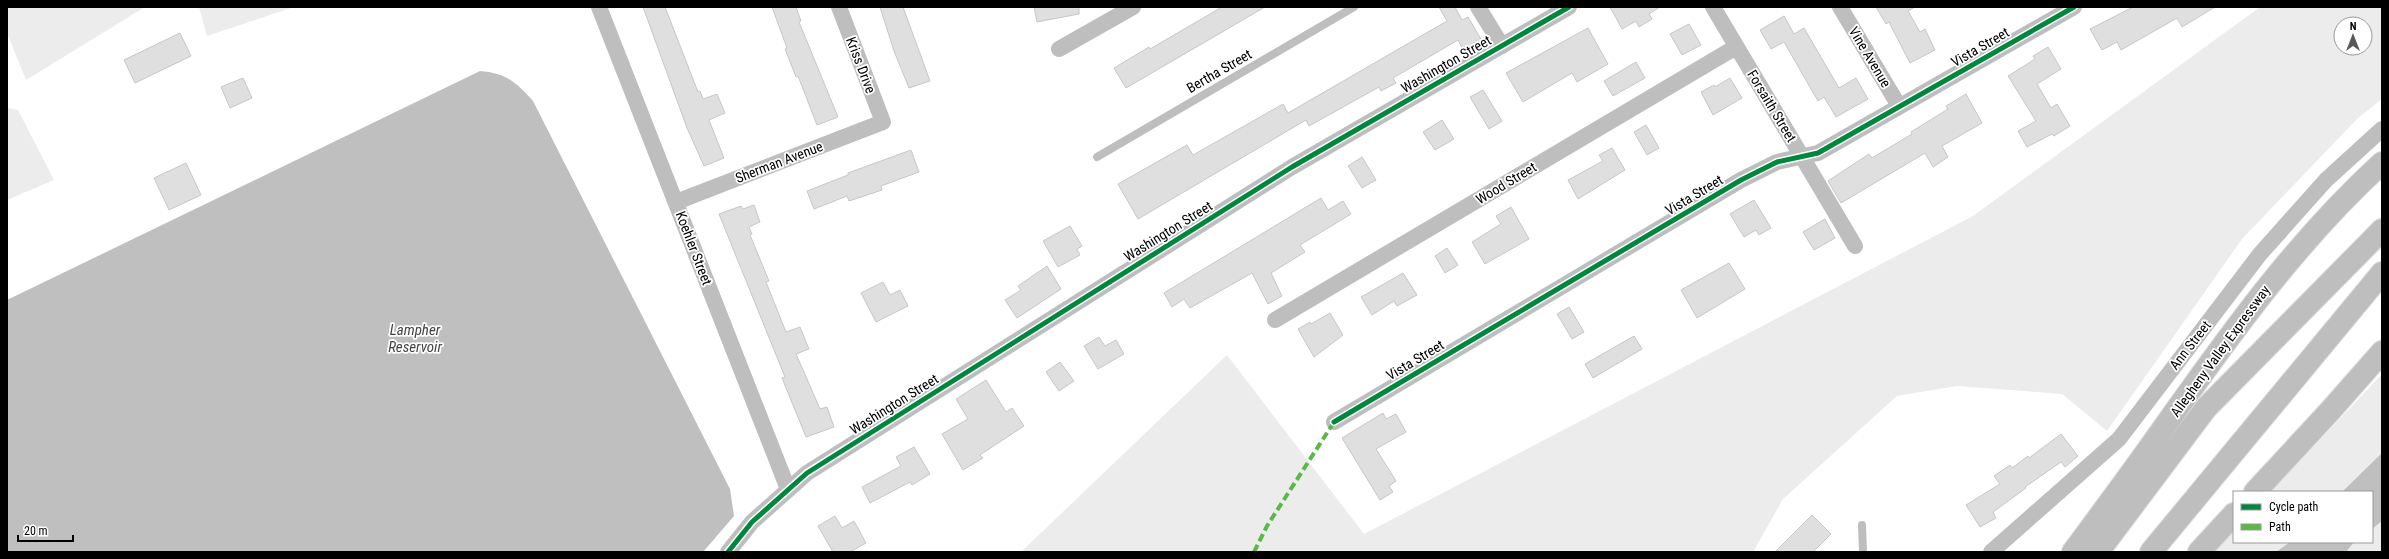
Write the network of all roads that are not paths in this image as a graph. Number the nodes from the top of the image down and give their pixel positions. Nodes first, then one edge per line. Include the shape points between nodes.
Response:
1 (599, 7) edge
2 (839, 7) edge
3 (1133, 7) edge
4 (1354, 7) edge
5 (1478, 7) edge
6 (1569, 7) edge
7 (1713, 7) edge
8 (1840, 7) edge
9 (2074, 7) edge
10 (1502, 46) junction
11 (1736, 47) junction
12 (1059, 49) dead end
13 (1899, 106) junction
14 (882, 122) joint
15 (2382, 129) edge
16 (1802, 156) junction
17 (1097, 157) dead end
18 (2382, 163) edge
19 (676, 202) junction
20 (2382, 230) edge
21 (1855, 246) dead end
22 (2382, 273) edge
23 (1275, 320) dead end
24 (2382, 352) edge
25 (1334, 422) dead end
26 (788, 489) junction
27 (2256, 491) edge
28 (2233, 515) edge
29 (1862, 525) dead end
30 (728, 552) edge
31 (1863, 552) edge
32 (1991, 552) edge
33 (2073, 552) edge
34 (2098, 552) edge
35 (2151, 552) edge
36 (2198, 552) edge

1 - 19 street, Koehler Street
2 - 14 street, Kriss Drive
3 - 12 street
4 - 17 lane, Bertha Street
5 - 10 street
6 - 10 street, Washington Street
7 - 11 street, Forsaith Street
8 - 13 street, Vine Avenue
9 - 13 street, Vista Street
10 - 26 street, Washington Street via 1292,167 1187,232 820,465
11 - 16 street, Forsaith Street
11 - 23 street, Wood Street
13 - 16 street, Vista Street via 1818,153
14 - 19 street, Sherman Avenue
15 - 32 street, Ann Street via 2326,180 2260,254 2119,439
16 - 21 street, Forsaith Street
16 - 25 street, Vista Street via 1777,162 1741,180
18 - 33 highway, Allegheny Valley Expressway via 2329,214 2273,278
19 - 26 street, Koehler Street
20 - 34 highway via 2206,408
22 - 35 highway
24 - 27 highway
26 - 30 street, Washington Street via 752,522
28 - 36 highway
29 - 31 lane

